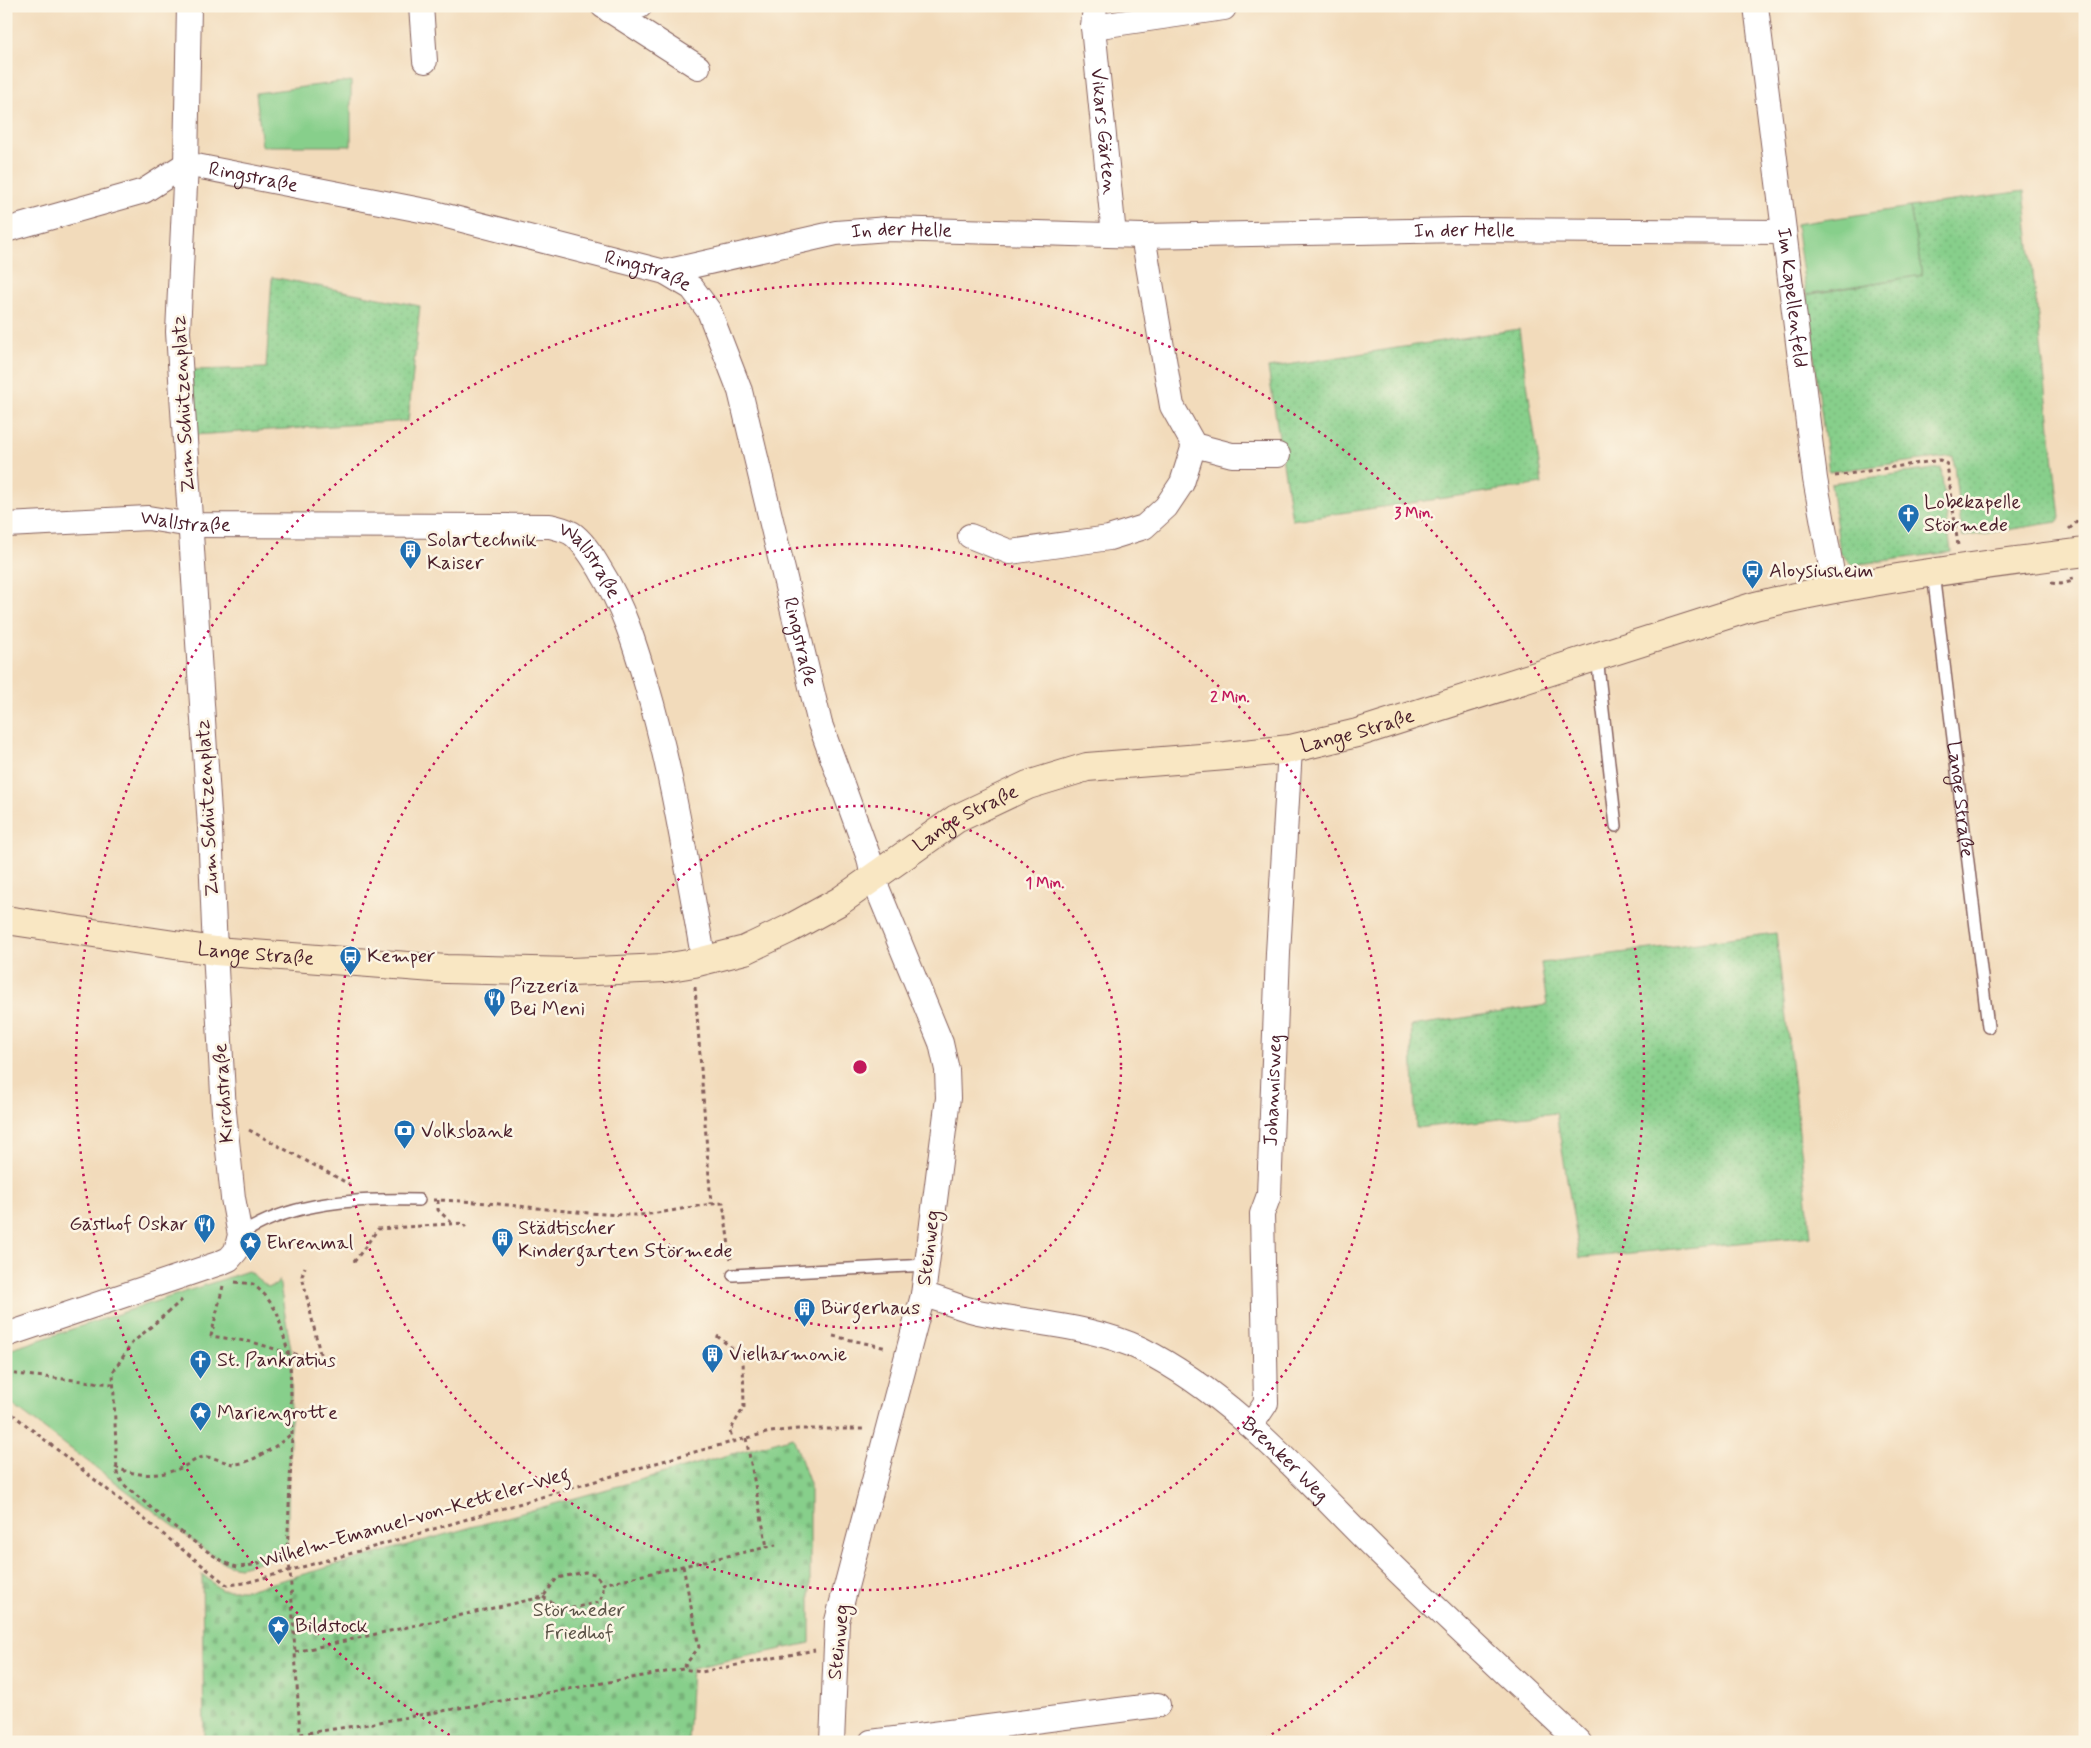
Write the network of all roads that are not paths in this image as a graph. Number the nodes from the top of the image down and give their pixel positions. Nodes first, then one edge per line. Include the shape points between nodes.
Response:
1 (189, 6) edge
2 (421, 6) edge
3 (640, 6) edge
4 (1756, 6) edge
5 (1224, 8) dead end
6 (607, 9) edge
7 (1094, 17) edge
8 (425, 61) dead end
9 (698, 67) dead end
10 (186, 164) junction
11 (6, 230) edge
12 (1784, 232) junction
13 (1114, 235) junction
14 (1143, 236) junction
15 (665, 272) junction
16 (1194, 446) junction
17 (1278, 454) dead end
18 (6, 525) edge
19 (191, 525) junction
20 (970, 536) dead end
21 (2085, 552) edge
22 (1932, 571) junction
23 (1835, 589) junction
24 (1597, 657) junction
25 (1290, 749) junction
26 (1616, 826) dead end
27 (873, 878) junction
28 (6, 920) edge
29 (215, 951) junction
30 (699, 962) junction
31 (1988, 1027) dead end
32 (420, 1200) road end
33 (240, 1235) junction
34 (927, 1265) junction
35 (733, 1275) road end
36 (923, 1295) junction
37 (6, 1336) edge
38 (1248, 1424) junction
39 (1158, 1705) dead end
40 (832, 1742) edge
41 (871, 1742) edge
42 (1577, 1742) edge

1 - 10 street, Zum Schützenplatz
2 - 8 street
3 - 6 street
4 - 12 street, Im Kapellenfeld
5 - 7 street, Vikars Gärten
6 - 9 street
7 - 13 street, Vikars Gärten
10 - 11 street, Ringstraße via 144,191
10 - 15 street, Ringstraße via 431,212
10 - 19 street, Zum Schützenplatz via 178,332
12 - 14 street, In der Helle via 1463,230
12 - 23 street, Im Kapellenfeld via 1814,479
13 - 14 street, In der Helle
13 - 15 street, In der Helle via 888,229 836,233
14 - 16 street via 1172,406
15 - 27 street, Ringstraße via 692,288 709,311 740,391 820,724 869,858
16 - 17 street via 1232,454
16 - 20 street via 1182,483 1166,507 1144,527 1109,538 1010,552
18 - 19 street, Wallstraße via 148,518
19 - 29 street, Zum Schützenplatz
19 - 30 street, Wallstraße via 550,526 573,534 608,582 622,612 654,710 671,786
21 - 22 main road, Lange Straße
22 - 23 main road, Lange Straße
22 - 31 lane, Lange Straße
23 - 24 main road, Lange Straße via 1755,606
24 - 25 main road, Lange Straße via 1357,733
24 - 26 lane
25 - 27 main road, Lange Straße via 1087,767 1028,785 956,820
25 - 38 street, Johannisweg via 1268,1195 1262,1214 1266,1403
27 - 30 main road, Lange Straße via 840,901 745,950
27 - 34 street, Steinweg via 942,1043 947,1070 948,1098
28 - 29 main road, Lange Straße
29 - 30 main road, Lange Straße via 446,968 571,972 633,971
29 - 33 street, Kirchstraße via 224,1112
32 - 33 lane via 378,1199 313,1206 289,1212
33 - 37 street via 236,1251 222,1274
34 - 35 lane
34 - 36 street, Steinweg
36 - 38 street, Brenker Weg via 974,1312 1101,1335 1139,1348 1209,1392
36 - 40 street, Steinweg via 837,1621
38 - 42 street, Brenker Weg
39 - 41 street

